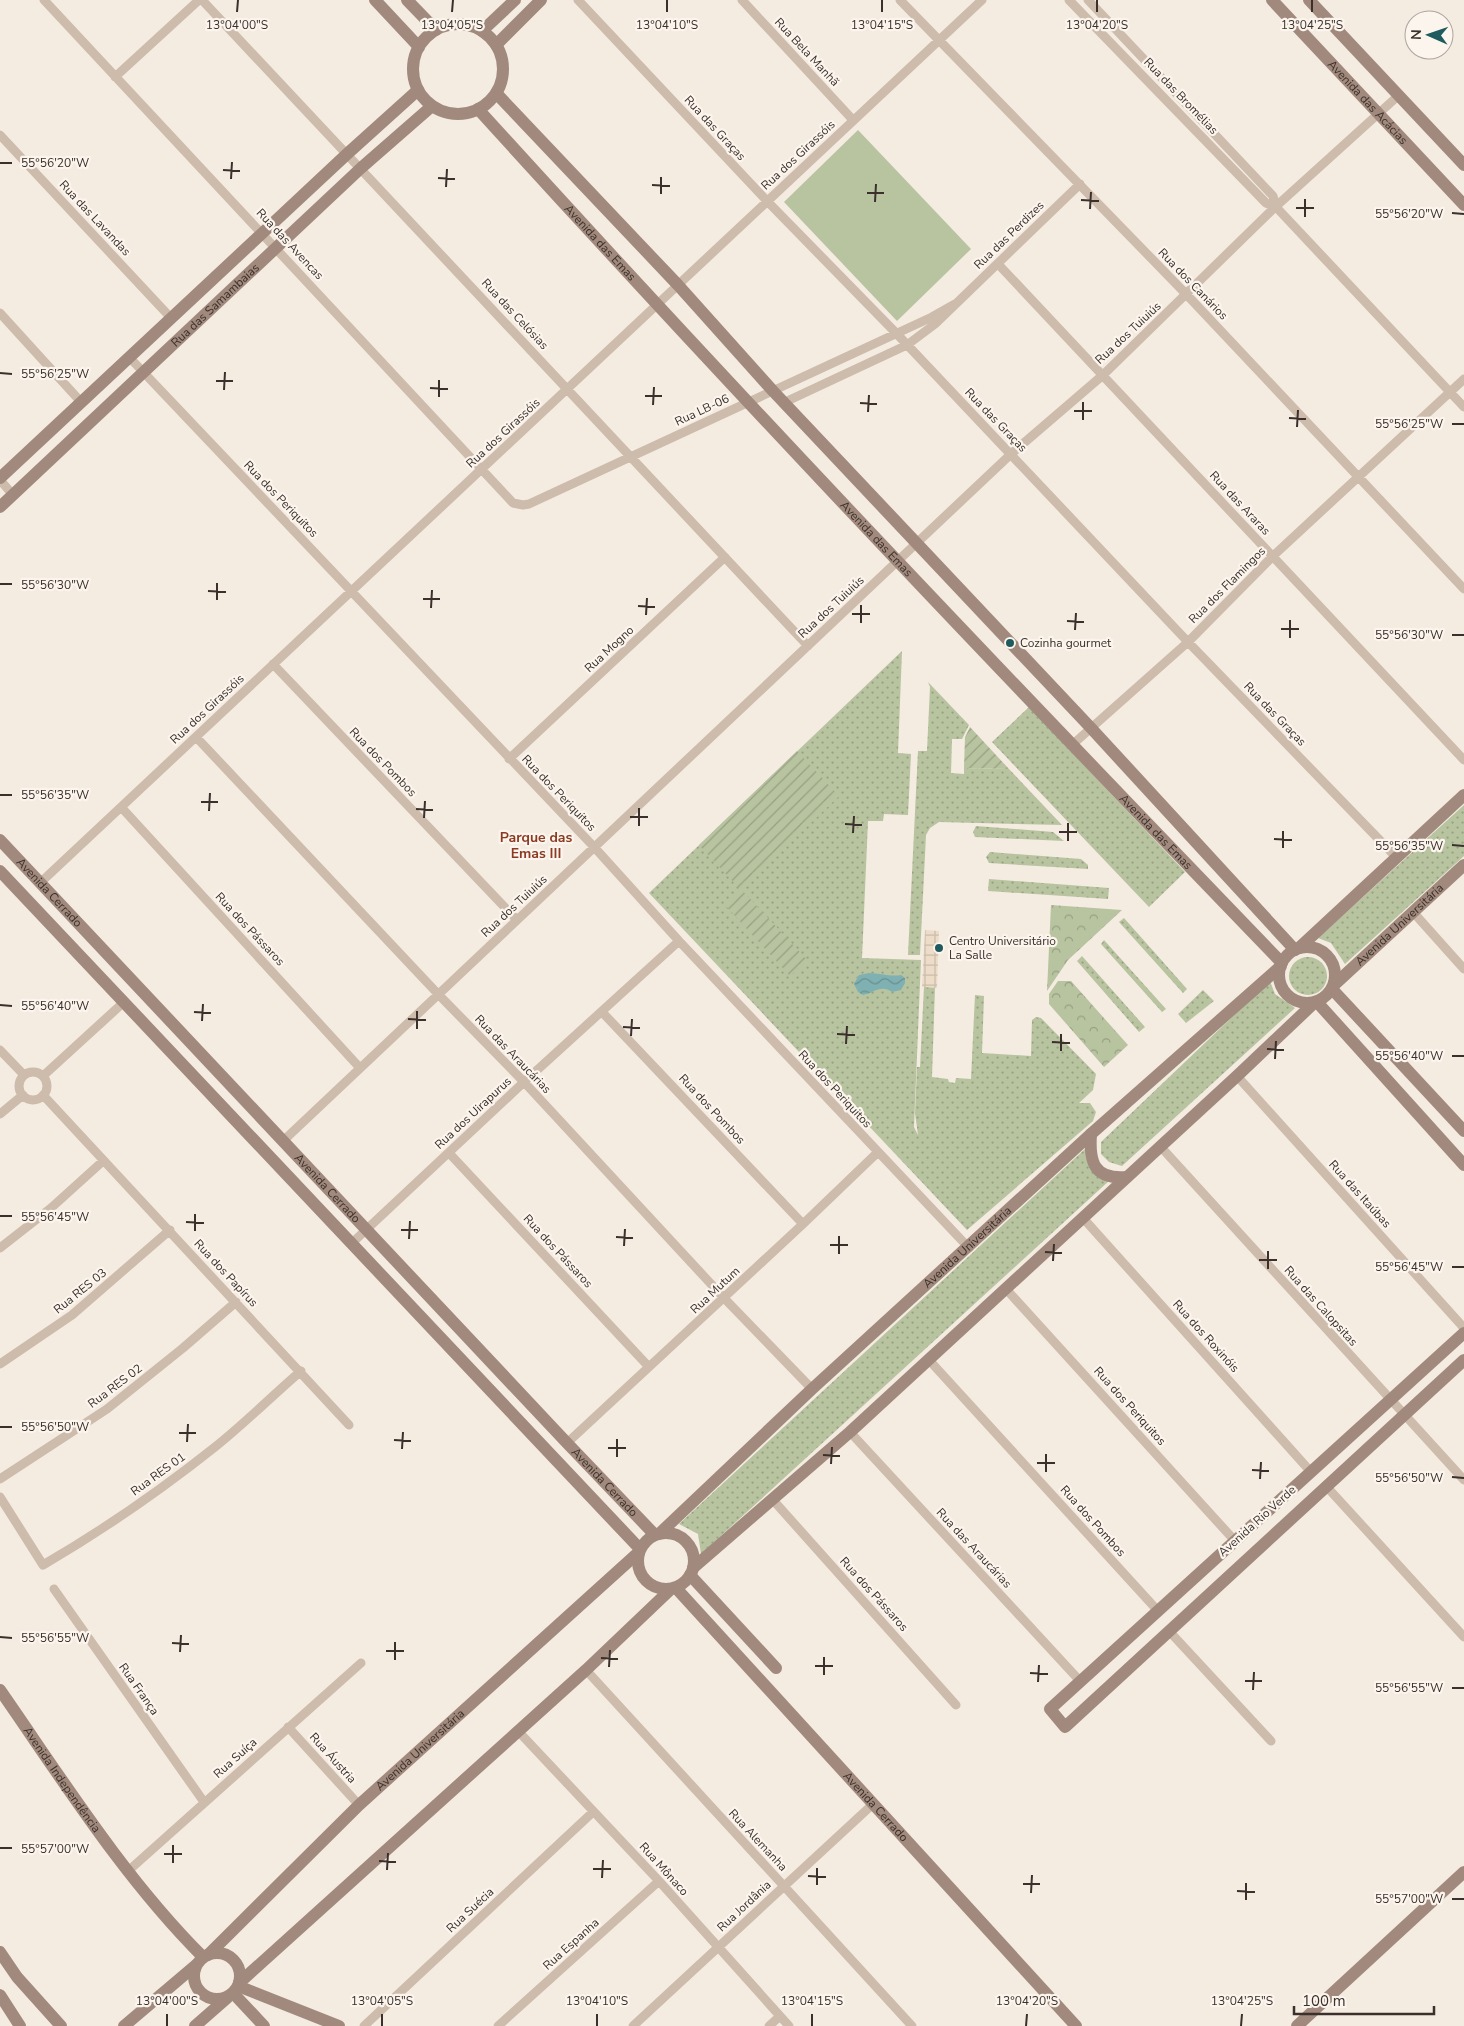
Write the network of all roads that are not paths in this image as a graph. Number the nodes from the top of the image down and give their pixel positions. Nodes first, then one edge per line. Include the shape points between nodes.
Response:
1 (44, 0) edge
2 (201, 0) edge
3 (375, 0) edge
4 (407, 0) edge
5 (516, 0) edge
6 (541, 0) edge
7 (578, 0) edge
8 (742, 0) edge
9 (900, 0) edge
10 (982, 0) edge
11 (1070, 0) edge
12 (1088, 0) edge
13 (1272, 0) edge
14 (1309, 0) edge
15 (436, 30) junction
16 (482, 32) junction
17 (938, 41) junction
18 (496, 45) junction
19 (419, 47) junction
20 (116, 77) junction
21 (418, 90) junction
22 (496, 93) junction
23 (1399, 96) junction
24 (432, 106) junction
25 (478, 109) junction
26 (1379, 114) junction
27 (853, 120) junction
28 (0, 135) edge
29 (347, 154) junction
30 (1464, 165) edge
31 (361, 168) junction
32 (1080, 184) junction
33 (767, 201) junction
34 (1464, 205) edge
35 (1276, 207) junction
36 (262, 233) junction
37 (276, 249) junction
38 (998, 264) junction
39 (678, 285) junction
40 (1187, 295) junction
41 (955, 304) junction
42 (656, 305) junction
43 (0, 313) edge
44 (171, 318) junction
45 (896, 333) junction
46 (907, 345) junction
47 (129, 357) junction
48 (144, 373) junction
49 (1102, 375) junction
50 (1464, 379) edge
51 (567, 389) junction
52 (773, 392) junction
53 (1450, 392) junction
54 (81, 402) junction
55 (748, 402) junction
56 (784, 403) junction
57 (1464, 407) edge
58 (1011, 454) junction
59 (632, 456) junction
60 (483, 469) junction
61 (1358, 476) junction
62 (0, 479) edge
63 (13, 495) junction
64 (518, 504) joint
65 (0, 507) edge
66 (917, 543) junction
67 (1273, 556) junction
68 (725, 557) junction
69 (898, 562) junction
70 (1464, 589) edge
71 (352, 591) junction
72 (1188, 642) junction
73 (808, 646) junction
74 (273, 664) junction
75 (1091, 728) junction
76 (196, 737) junction
77 (1072, 745) junction
78 (509, 759) junction
79 (1464, 760) edge
80 (1464, 795) edge
81 (121, 807) junction
82 (0, 840) edge
83 (595, 848) junction
84 (1396, 857) junction
85 (1464, 865) edge
86 (0, 871) edge
87 (40, 883) junction
88 (1413, 912) junction
89 (517, 920) junction
90 (679, 941) junction
91 (1297, 949) junction
92 (1281, 965) junction
93 (1464, 969) edge
94 (1333, 987) junction
95 (438, 994) junction
96 (124, 1002) junction
97 (1315, 1003) junction
98 (602, 1012) junction
99 (0, 1050) edge
100 (360, 1068) junction
101 (24, 1075) junction
102 (43, 1076) junction
103 (1237, 1076) junction
104 (524, 1082) junction
105 (23, 1095) junction
106 (43, 1095) junction
107 (0, 1114) edge
108 (1464, 1131) edge
109 (1091, 1134) junction
110 (282, 1141) junction
111 (1160, 1146) junction
112 (878, 1152) junction
113 (449, 1153) junction
114 (103, 1161) junction
115 (1464, 1165) edge
116 (1127, 1177) junction
117 (1083, 1218) junction
118 (803, 1224) junction
119 (170, 1230) junction
120 (366, 1231) junction
121 (352, 1244) junction
122 (0, 1248) edge
123 (969, 1248) junction
124 (1006, 1289) junction
125 (724, 1298) junction
126 (236, 1302) junction
127 (1464, 1328) edge
128 (1464, 1333) edge
129 (929, 1360) junction
130 (1464, 1360) edge
131 (0, 1364) edge
132 (649, 1367) junction
133 (301, 1371) junction
134 (812, 1389) junction
135 (1390, 1400) junction
136 (1404, 1415) junction
137 (349, 1425) dead end
138 (850, 1432) junction
139 (566, 1443) junction
140 (1311, 1472) junction
141 (0, 1479) edge
142 (1464, 1480) edge
143 (1326, 1486) junction
144 (0, 1497) edge
145 (772, 1500) junction
146 (657, 1534) junction
147 (1235, 1541) junction
148 (640, 1551) junction
149 (692, 1571) junction
150 (54, 1589) dead end
151 (674, 1589) junction
152 (1158, 1611) junction
153 (1169, 1631) junction
154 (1464, 1637) edge
155 (361, 1663) dead end
156 (776, 1668) dead end
157 (586, 1670) junction
158 (1080, 1681) junction
159 (0, 1690) edge
160 (956, 1705) dead end
161 (288, 1727) junction
162 (518, 1731) junction
163 (1271, 1741) dead end
164 (204, 1802) junction
165 (873, 1804) junction
166 (359, 1805) junction
167 (594, 1812) junction
168 (127, 1872) junction
169 (1464, 1872) edge
170 (659, 1881) junction
171 (784, 1886) junction
172 (717, 1948) junction
173 (0, 1952) edge
174 (203, 1959) junction
175 (234, 1990) junction
176 (0, 1995) edge
177 (780, 2016) junction
178 (20, 2026) edge
179 (61, 2026) edge
180 (124, 2026) edge
181 (195, 2026) edge
182 (264, 2026) edge
183 (339, 2026) edge
184 (364, 2026) edge
185 (498, 2026) edge
186 (633, 2026) edge
187 (769, 2026) edge
188 (789, 2026) edge
189 (912, 2026) edge
190 (1076, 2026) edge
191 (1297, 2026) edge

1 - 20 street, Rua das Avencas
2 - 20 street
2 - 29 street, Rua das Celósias
3 - 19 street
4 - 15 street
5 - 16 street
6 - 18 street
7 - 33 street, Rua das Graças
8 - 27 street, Rua Bela Manhã
9 - 17 street, Rua dos Canários
10 - 17 street, Rua dos Girassóis
11 - 35 street, Rua das Bromélias via 1266,203
12 - 35 street, Rua das Bromélias via 1273,196
13 - 26 street, Avenida das Acácias
14 - 23 street
15 - 16 street via 455,24 474,27
15 - 19 street
16 - 18 street
17 - 27 street, Rua dos Girassóis
17 - 32 street, Rua dos Canários
18 - 22 street via 502,69
19 - 21 street via 414,64
20 - 36 street, Rua das Avencas
21 - 24 street
21 - 29 street, Rua das Samambaias
22 - 25 street
22 - 39 street, Avenida das Emas
23 - 26 street, Rua dos Tuiuiús
23 - 30 street
24 - 25 street via 454,114
24 - 31 street, Rua das Samambaias
25 - 42 street, Avenida das Emas
26 - 34 street, Avenida das Acácias
26 - 35 street, Rua dos Tuiuiús
27 - 33 street, Rua dos Girassóis
28 - 44 street, Rua das Lavandas
29 - 31 street, Rua das Celósias
29 - 36 street, Rua das Samambaias
31 - 37 street, Rua das Samambaias
31 - 51 street, Rua das Celósias
32 - 38 street, Rua das Perdizes
32 - 40 street, Rua dos Canários
33 - 39 street, Rua dos Girassóis
33 - 45 street, Rua das Graças
35 - 40 street, Rua dos Tuiuiús
35 - 53 street, Rua das Bromélias
36 - 37 street, Rua das Avencas
36 - 44 street, Rua das Samambaias
37 - 48 street, Rua das Samambaias
37 - 60 street, Rua das Avencas
38 - 41 street, Rua das Perdizes
38 - 49 street, Rua das Araras
39 - 42 street, Rua dos Girassóis
39 - 52 street, Avenida das Emas
40 - 49 street, Rua dos Tuiuiús
40 - 61 street, Rua dos Canários
41 - 45 street, Rua das Perdizes
41 - 46 street, Rua das Perdizes
42 - 51 street, Rua dos Girassóis
42 - 55 street, Avenida das Emas
43 - 54 street
44 - 47 street, Rua das Samambaias
45 - 46 street, Rua das Graças
45 - 52 street, Rua LB-06
46 - 56 street
46 - 58 street, Rua das Graças
47 - 48 street, Rua dos Periquitos
47 - 54 street, Rua das Samambaias
48 - 63 street, Rua das Samambaias
48 - 71 street, Rua dos Periquitos
49 - 58 street, Rua dos Tuiuiús
49 - 67 street, Rua das Araras
50 - 53 street, Rua dos Flamingos
51 - 59 street, Rua das Celósias
51 - 60 street, Rua dos Girassóis
52 - 55 street, Rua LB-06
52 - 56 street, Avenida das Emas
53 - 57 street, Rua das Bromélias
53 - 61 street, Rua dos Flamingos
54 - 62 street, Rua das Samambaias
55 - 59 street, Rua LB-06
55 - 69 street, Avenida das Emas
56 - 66 street, Avenida das Emas
58 - 66 street, Rua dos Tuiuiús
58 - 72 street, Rua das Graças
59 - 64 street, Rua LB-06 via 529,504
59 - 68 street, Rua das Celósias
60 - 64 street, Rua das Avencas via 509,499
60 - 71 street, Rua dos Girassóis
61 - 67 street, Rua dos Flamingos
61 - 70 street, Rua dos Canários
62 - 63 street
63 - 65 street, Rua das Samambaias
66 - 69 street, Rua dos Tuiuiús
66 - 75 street, Avenida das Emas
67 - 72 street, Rua dos Flamingos
67 - 79 street, Rua das Araras
68 - 73 street, Rua das Celósias
68 - 78 street, Rua Mogno
69 - 73 street, Rua dos Tuiuiús
69 - 77 street, Avenida das Emas
71 - 74 street, Rua dos Girassóis
71 - 78 street, Rua dos Periquitos
72 - 75 street, Rua dos Flamingos
72 - 84 street, Rua das Graças
73 - 83 street, Rua dos Tuiuiús
74 - 76 street, Rua dos Girassóis
74 - 89 street, Rua dos Pombos
75 - 77 street, Rua dos Flamingos
75 - 91 street, Avenida das Emas
76 - 81 street, Rua dos Girassóis
76 - 95 street, Rua das Araucárias
77 - 92 street, Avenida das Emas
78 - 83 street, Rua dos Periquitos
80 - 84 street
81 - 87 street, Rua dos Girassóis
81 - 100 street, Rua dos Pássaros
82 - 87 street, Avenida Cerrado
83 - 89 street, Rua dos Tuiuiús
83 - 90 street, Rua dos Periquitos
84 - 91 street
85 - 88 street, Avenida Universitária
86 - 96 street, Avenida Cerrado
87 - 110 street, Avenida Cerrado
88 - 93 street
88 - 94 street, Avenida Universitária
89 - 95 street, Rua dos Tuiuiús
90 - 98 street, Rua dos Uirapurus
90 - 112 street, Rua dos Periquitos
91 - 92 street
91 - 94 street via 1314,948 1329,957 1336,975
92 - 97 street via 1279,978 1286,994 1303,1004
92 - 109 street, Avenida Universitária
94 - 97 street via 1328,995
94 - 108 street
95 - 100 street, Rua dos Tuiuiús
95 - 104 street, Rua das Araucárias
96 - 102 street
96 - 121 street, Avenida Cerrado
97 - 103 street
97 - 115 street
98 - 104 street, Rua dos Uirapurus
98 - 118 street, Rua dos Pombos
99 - 101 street
100 - 110 street, Rua dos Tuiuiús
101 - 102 street via 34,1072
101 - 105 street via 19,1085
102 - 106 street via 47,1085
103 - 111 street
103 - 127 street, Rua das Itaúbas
104 - 113 street, Rua dos Uirapurus
104 - 125 street, Rua das Araucárias
105 - 106 street via 33,1099
105 - 107 street
106 - 114 street, Rua dos Papírus
109 - 116 street via 1090,1156 1098,1170 1107,1176
109 - 123 street, Avenida Universitária
110 - 120 street, Avenida Cerrado
111 - 116 street
111 - 135 street, Rua das Calopsitas
112 - 118 street, Rua Mutum
112 - 123 street, Rua dos Periquitos
113 - 120 street, Rua dos Uirapurus
113 - 132 street, Rua dos Pássaros
114 - 119 street, Rua dos Papírus
114 - 122 street
116 - 117 street
117 - 124 street
117 - 140 street, Rua dos Roxinóis
118 - 125 street, Rua Mutum
119 - 126 street, Rua dos Papírus
119 - 131 street, Rua RES 03 via 72,1315
120 - 121 street, Rua dos Uirapurus
120 - 139 street, Avenida Cerrado
121 - 148 street, Avenida Cerrado
123 - 134 street, Avenida Universitária
124 - 129 street
124 - 147 street, Rua dos Periquitos
125 - 132 street, Rua Mutum
125 - 134 street, Rua das Araucárias
126 - 133 street, Rua dos Papírus
126 - 141 street, Rua RES 02 via 107,1409
128 - 135 street, Avenida Rio Verde
129 - 138 street
129 - 152 street, Rua dos Pombos
130 - 136 street, Avenida Rio Verde
132 - 139 street, Rua Mutum
133 - 137 street, Rua dos Papírus
133 - 144 street, Rua RES 01 via 217,1446 164,1486 43,1565
134 - 146 street, Avenida Universitária
135 - 136 street, Rua das Calopsitas
135 - 140 street, Avenida Rio Verde
136 - 142 street, Rua das Calopsitas
136 - 143 street, Avenida Rio Verde
138 - 145 street
138 - 158 street, Rua das Araucárias
139 - 146 street, Avenida Cerrado
140 - 147 street, Avenida Rio Verde
143 - 153 street, Avenida Rio Verde
143 - 154 street
145 - 149 street
145 - 160 street, Rua dos Pássaros
146 - 148 street via 647,1540
146 - 149 street via 673,1533 688,1543 693,1552
147 - 152 street, Avenida Rio Verde
148 - 151 street via 638,1564 644,1580 661,1590
148 - 166 street, Avenida Universitária
149 - 151 street via 686,1581
149 - 156 street
150 - 164 street, Rua França
151 - 157 street
151 - 165 street, Avenida Cerrado
152 - 158 street, Avenida Rio Verde
153 - 158 street, Avenida Rio Verde via 1065,1727 1050,1709
153 - 163 street
155 - 161 street, Rua Suíça
157 - 162 street
157 - 171 street, Rua Alemanha
159 - 168 street, Avenida Independência
161 - 164 street, Rua Suíça
161 - 166 street, Rua Áustria
162 - 167 street, Rua Mônaco
162 - 175 street
164 - 168 street, Rua Suíça
165 - 171 street, Rua Jordânia
165 - 190 street, Avenida Cerrado
166 - 174 street, Avenida Universitária
167 - 170 street, Rua Mônaco
167 - 184 street, Rua Suécia
168 - 174 street, Avenida Independência
169 - 191 street
170 - 172 street, Rua Mônaco
170 - 185 street, Rua Espanha
171 - 172 street, Rua Jordânia
171 - 189 street, Rua Alemanha
172 - 177 street, Rua Mônaco
172 - 186 street, Rua Jordânia
173 - 179 street via 17,1977
174 - 175 street via 223,1954 230,1958 239,1971
174 - 175 street via 194,1977 202,1994 216,1999
174 - 180 street, Avenida Universitária
175 - 181 street
175 - 182 street
175 - 183 street
176 - 178 street
177 - 187 street
177 - 188 street, Rua Mônaco

